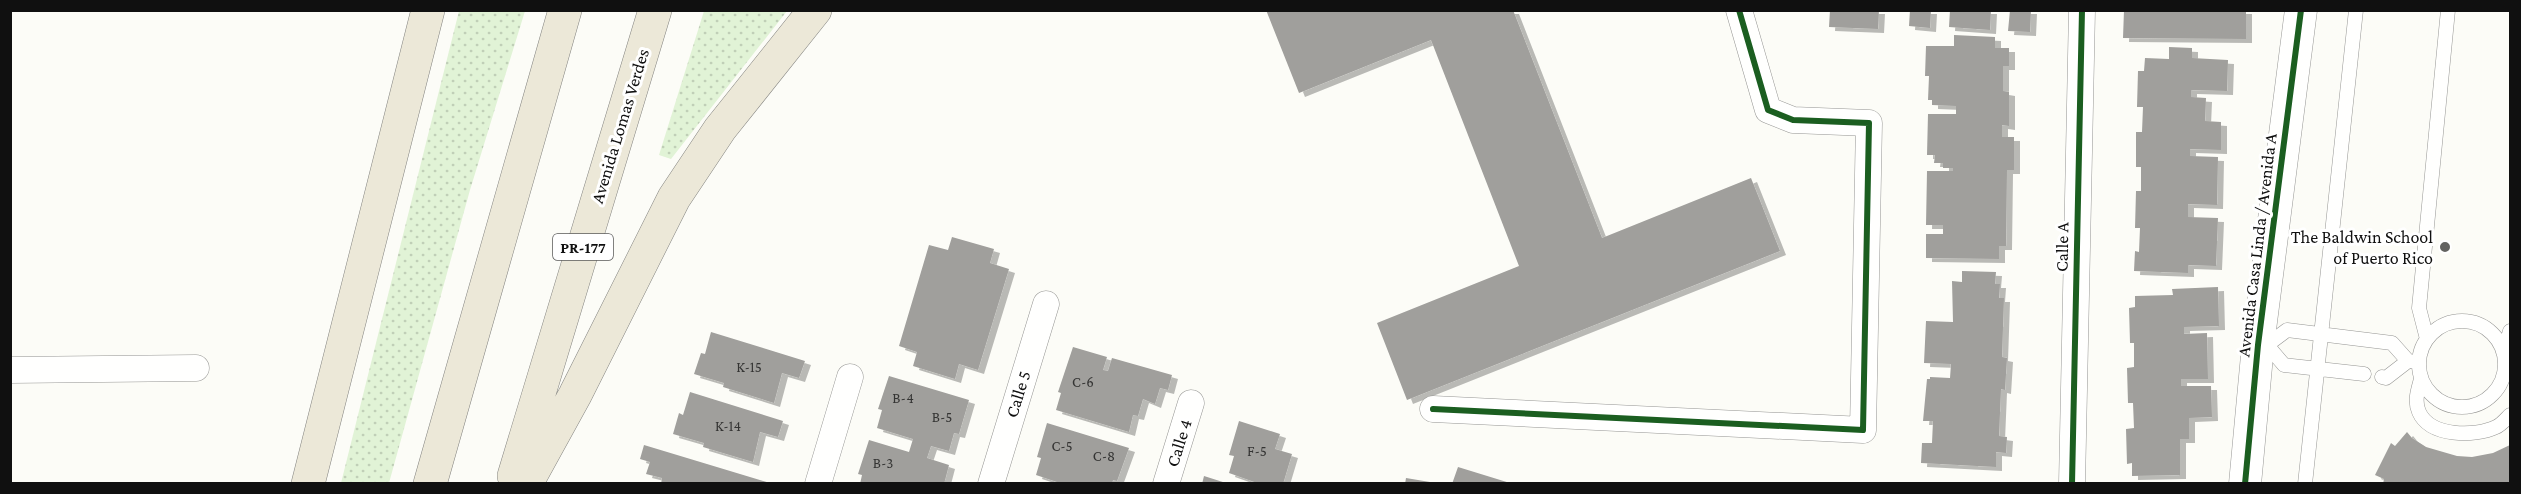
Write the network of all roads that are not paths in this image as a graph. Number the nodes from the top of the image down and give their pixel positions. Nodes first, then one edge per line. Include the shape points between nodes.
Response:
1 (428, 10) edge
2 (566, 10) edge
3 (655, 10) edge
4 (815, 10) edge
5 (1740, 10) edge
6 (2082, 10) edge
7 (2301, 10) edge
8 (2356, 10) edge
9 (2448, 10) edge
10 (1046, 304) dead end
11 (2511, 331) edge
12 (2321, 334) junction
13 (2427, 339) junction
14 (2263, 345) junction
15 (2504, 352) junction
16 (2413, 362) junction
17 (196, 368) dead end
18 (2318, 368) junction
19 (10, 370) edge
20 (2364, 374) dead end
21 (850, 377) dead end
22 (2382, 377) dead end
23 (2421, 379) junction
24 (1191, 403) dead end
25 (1433, 409) dead end
26 (2511, 415) edge
27 (308, 483) edge
28 (430, 483) edge
29 (512, 483) edge
30 (526, 483) edge
31 (818, 483) edge
32 (991, 483) edge
33 (1166, 483) edge
34 (2072, 483) edge
35 (2245, 483) edge
36 (2305, 483) edge

1 - 27 highway
2 - 28 highway
3 - 29 highway, Avenida Lomas Verdes / PR-177
4 - 30 highway via 720,129 674,198
5 - 25 street via 1768,110 1793,120 1869,123 1863,430
6 - 34 street, Calle A
7 - 14 street, Avenida Casa Linda / Avenida A
8 - 12 lane
9 - 13 lane via 2420,308
10 - 32 street, Calle 5
11 - 15 lane
12 - 14 lane via 2287,330
12 - 16 lane via 2392,344
12 - 18 lane
13 - 15 lane via 2443,325 2462,320 2476,322 2498,339
13 - 16 lane
14 - 18 lane via 2284,365
14 - 35 street, Avenida Casa Linda / Avenida A
15 - 23 lane via 2503,380 2484,402 2470,407 2441,402
16 - 22 lane
16 - 23 lane
17 - 19 street
18 - 20 lane
18 - 36 lane
21 - 31 street
23 - 26 lane via 2416,396 2419,412 2442,430 2475,433 2497,427
24 - 33 street, Calle 4

